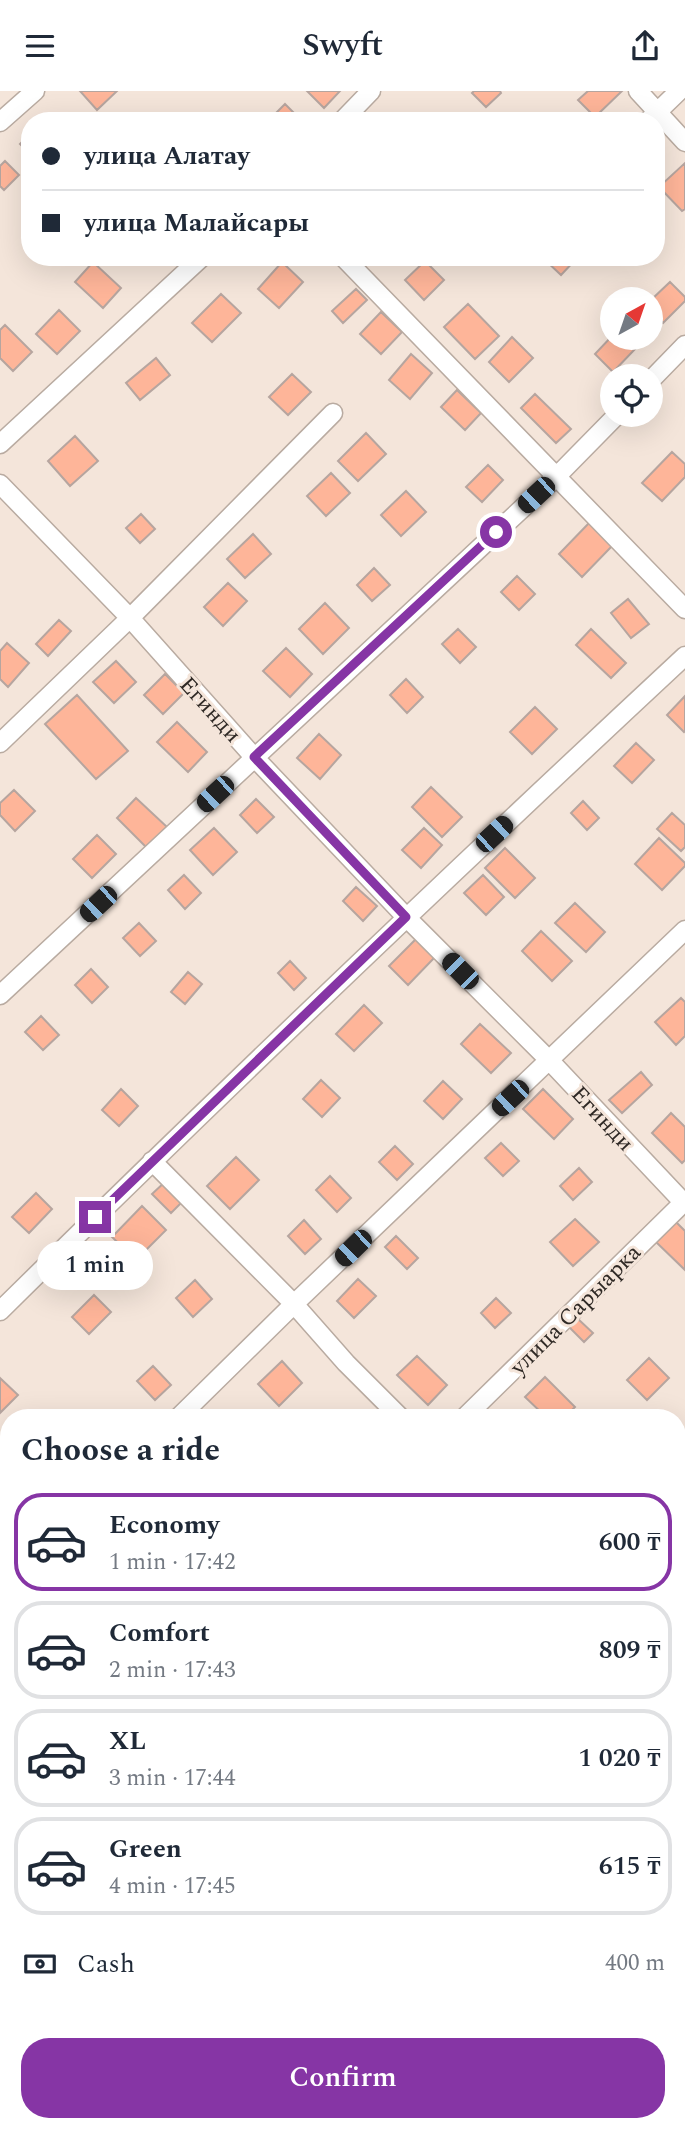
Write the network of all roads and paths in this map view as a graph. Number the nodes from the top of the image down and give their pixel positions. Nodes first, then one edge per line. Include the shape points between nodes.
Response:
1 (35, 91) edge
2 (371, 91) edge
3 (638, 91) edge
4 (679, 91) edge
5 (351, 112) edge
6 (651, 112) edge
7 (657, 112) edge
8 (0, 123) edge
9 (665, 126) edge
10 (685, 142) edge
11 (192, 266) edge
12 (352, 266) edge
13 (685, 345) edge
14 (663, 368) edge
15 (332, 414) dead end
16 (605, 427) edge
17 (0, 444) edge
18 (556, 476) junction
19 (0, 484) edge
20 (685, 609) edge
21 (130, 618) junction
22 (685, 656) edge
23 (0, 743) edge
24 (254, 757) junction
25 (406, 917) junction
26 (685, 930) edge
27 (0, 995) edge
28 (549, 1060) junction
29 (152, 1161) junction
30 (684, 1202) edge
31 (294, 1304) junction
32 (0, 1311) edge
33 (187, 1409) edge
34 (392, 1409) edge
35 (473, 1409) edge

1 - 8 street
2 - 5 street
3 - 6 street
4 - 7 street
9 - 10 street
11 - 17 street
12 - 18 street
13 - 14 street
15 - 21 street
16 - 18 street
18 - 20 street
18 - 24 street
19 - 21 street, Егинди
21 - 23 street
21 - 24 street, Егинди
22 - 25 street
24 - 25 street, Егинди
24 - 27 street
25 - 28 street, Егинди
25 - 29 street
26 - 28 street
28 - 30 street, Егинди
28 - 31 street
29 - 31 street
29 - 32 street
30 - 35 street, улица Сарыарка
31 - 33 street
31 - 34 street

